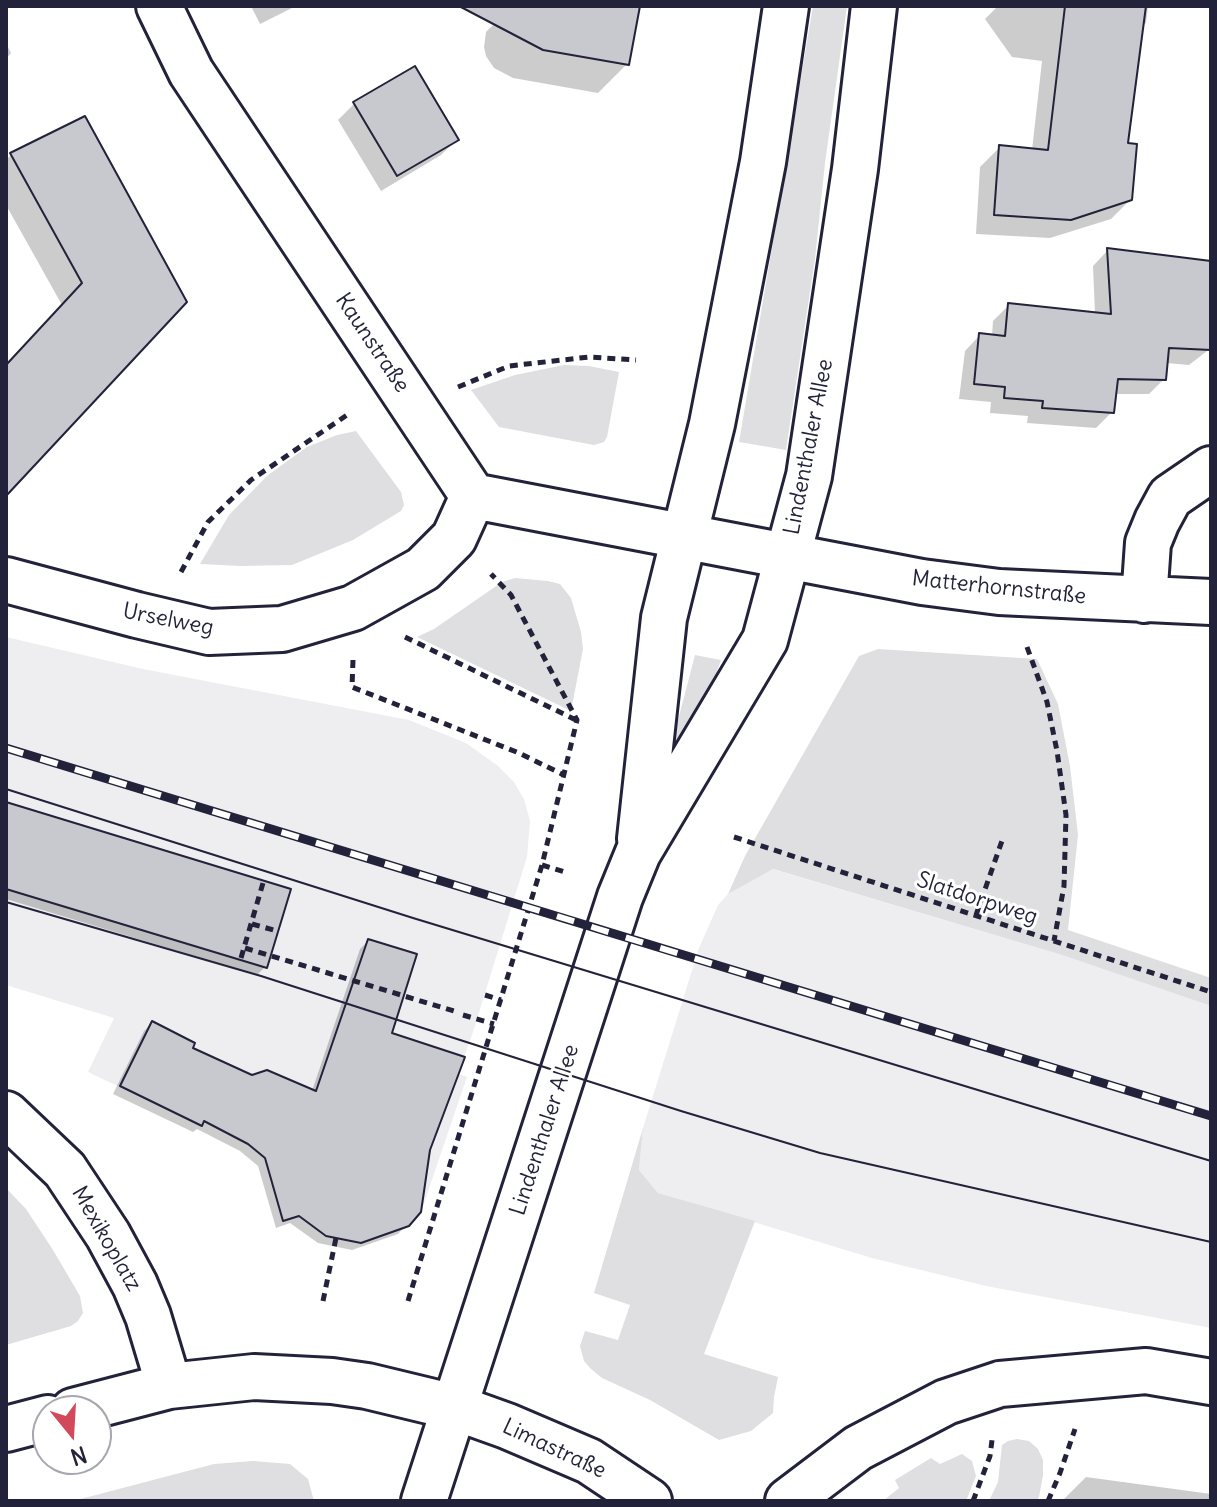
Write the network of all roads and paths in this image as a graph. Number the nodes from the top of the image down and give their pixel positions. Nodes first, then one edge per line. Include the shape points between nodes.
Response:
1 (159, 6) edge
2 (786, 6) edge
3 (874, 6) edge
4 (636, 360) dead end
5 (446, 392) dead end
6 (350, 413) dead end
7 (1211, 469) edge
8 (473, 496) junction
9 (684, 537) junction
10 (788, 557) junction
11 (181, 573) dead end
12 (491, 574) dead end
13 (6, 580) edge
14 (1144, 600) junction
15 (1211, 602) edge
16 (398, 633) dead end
17 (353, 647) dead end
18 (1027, 647) dead end
19 (577, 720) junction
20 (564, 775) junction
21 (734, 837) dead end
22 (1003, 838) dead end
23 (638, 853) junction
24 (542, 865) junction
25 (568, 873) dead end
26 (263, 883) dead end
27 (976, 915) junction
28 (252, 924) junction
29 (277, 931) dead end
30 (1054, 941) junction
31 (245, 948) junction
32 (241, 958) dead end
33 (1211, 992) edge
34 (485, 995) dead end
35 (501, 1000) junction
36 (454, 1011) dead end
37 (463, 1015) dead end
38 (494, 1024) junction
39 (6, 1114) edge
40 (336, 1238) dead end
41 (323, 1301) dead end
42 (408, 1301) dead end
43 (1211, 1382) edge
44 (169, 1386) junction
45 (112, 1401) edge
46 (454, 1407) junction
47 (32, 1422) edge
48 (6, 1429) edge
49 (1075, 1429) dead end
50 (424, 1501) edge
51 (649, 1501) edge
52 (788, 1501) edge
53 (1048, 1501) edge

1 - 8 street, Kaunstraße via 191,72
2 - 9 street, Lindenthaler Allee via 763,162 712,424
3 - 10 street, Lindenthaler Allee via 811,461
4 - 5 path via 589,357 509,366
6 - 11 path via 251,480 208,522
7 - 14 street via 1170,497 1157,521 1148,543
8 - 9 street
8 - 13 street, Urselweg via 454,538 423,569 353,608 282,629 209,632
9 - 10 street, Matterhornstraße
9 - 23 street, Lindenthaler Allee via 664,618
10 - 14 street, Matterhornstraße via 999,592
10 - 23 street, Lindenthaler Allee via 765,640
12 - 19 path via 511,595
14 - 15 street, Matterhornstraße
16 - 19 path
17 - 20 path via 352,687
18 - 30 path via 1047,702 1066,815 1064,886
19 - 20 path
20 - 24 path
21 - 27 path, Slatdorpweg
22 - 27 path
23 - 46 street, Lindenthaler Allee
24 - 25 path
24 - 35 path
26 - 28 path
27 - 30 path, Slatdorpweg
28 - 29 path
28 - 31 path
30 - 33 path, Slatdorpweg
31 - 32 path
31 - 36 path
34 - 35 path
35 - 38 path
37 - 38 path
38 - 42 path
39 - 44 street, Mexikoplatz via 65,1170 108,1235 148,1316
40 - 41 path
43 - 52 street via 1146,1371 1000,1384 946,1402 858,1448
44 - 45 street, Limastraße
44 - 46 street, Limastraße via 254,1377 332,1381
46 - 50 street, Lindenthaler Allee
46 - 51 street, Limastraße via 589,1461
47 - 48 street
49 - 53 path

